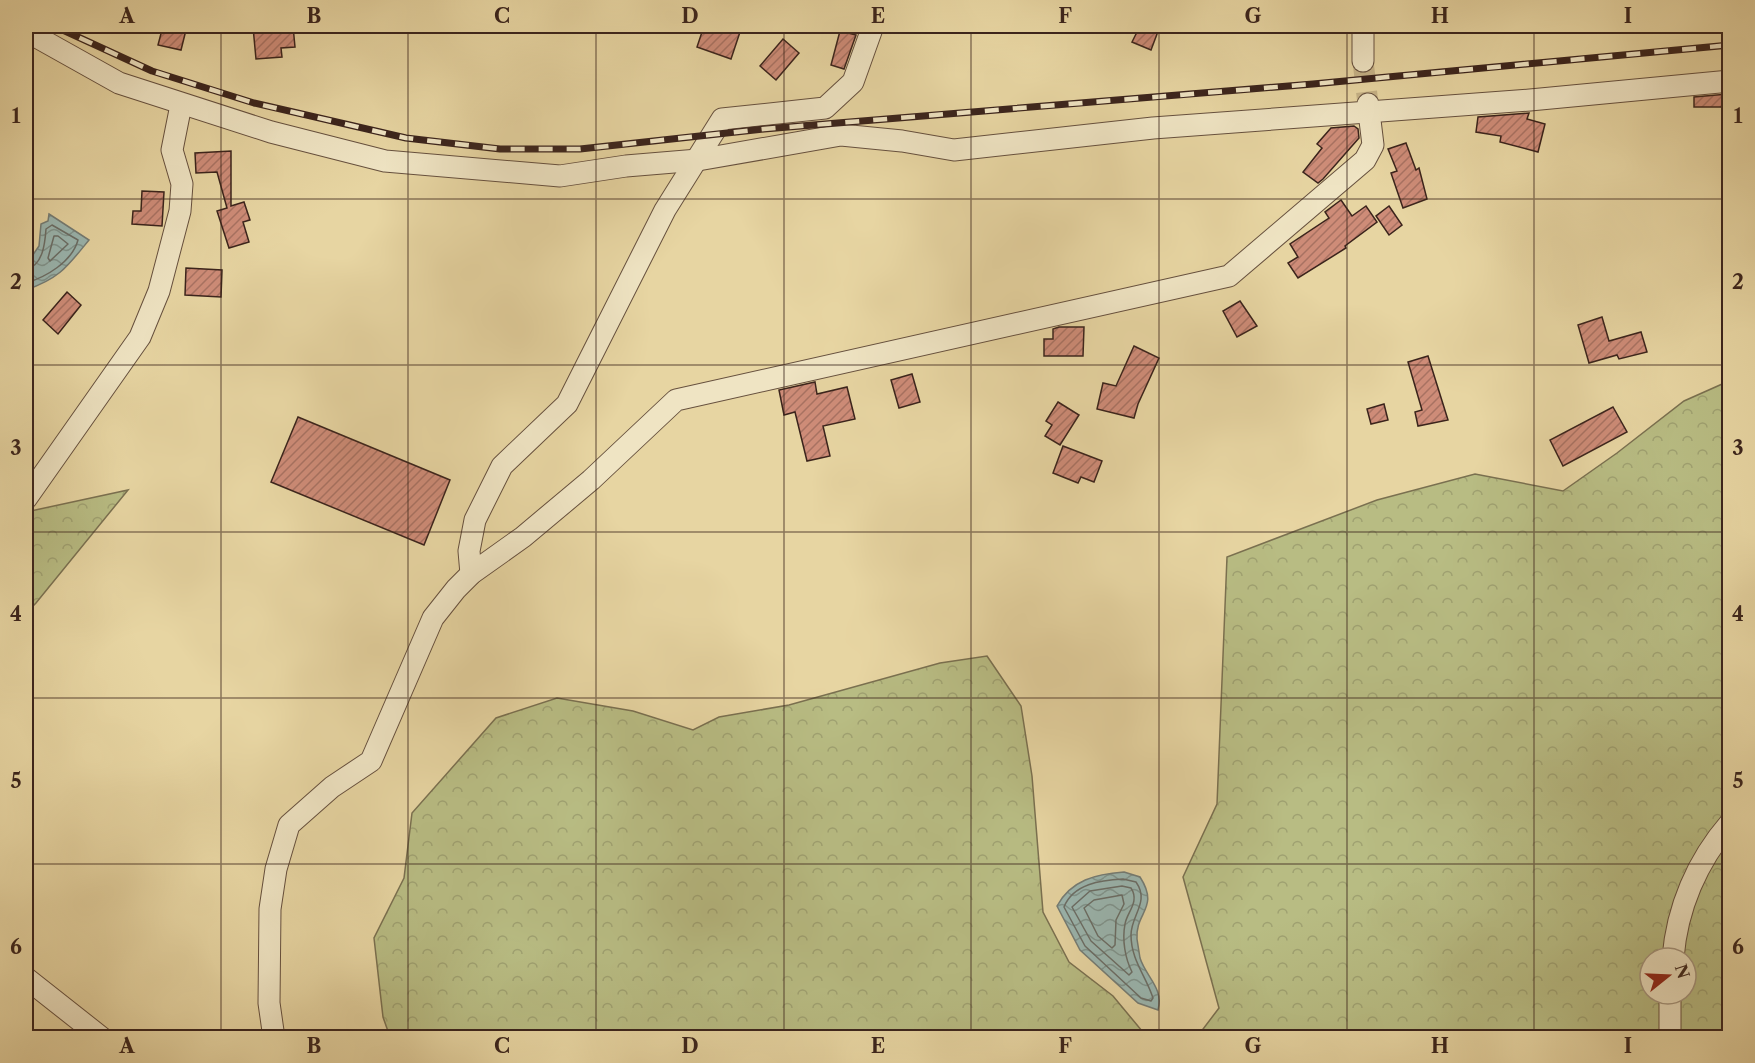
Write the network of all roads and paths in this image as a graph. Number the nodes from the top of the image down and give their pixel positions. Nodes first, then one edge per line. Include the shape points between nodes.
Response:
1 (873, 26) edge
2 (1363, 26) edge
3 (26, 31) edge
4 (1363, 61) tunnel mouth
5 (1730, 81) edge
6 (181, 105) junction
7 (1369, 109) junction
8 (698, 160) junction
9 (26, 499) edge
10 (471, 574) junction
11 (1730, 824) edge
12 (1674, 946) edge
13 (26, 978) edge
14 (1670, 1006) edge
15 (102, 1038) edge
16 (274, 1038) edge
17 (1670, 1038) edge

1 - 8 street via 853,82 825,108 722,119
2 - 4 street
3 - 6 street via 119,83
5 - 7 street
6 - 8 street via 385,161 560,176
6 - 9 street via 172,150 182,184 180,211 159,291 140,337
7 - 8 street via 954,150 841,135
7 - 10 street via 1373,145 1365,160 1228,276 676,400 591,480
8 - 10 street via 665,210 567,404 502,466 475,520 469,551
10 - 16 street via 433,618 370,761 289,825 270,909 269,1002
11 - 12 street via 1699,864 1675,929
13 - 15 street
14 - 17 street

